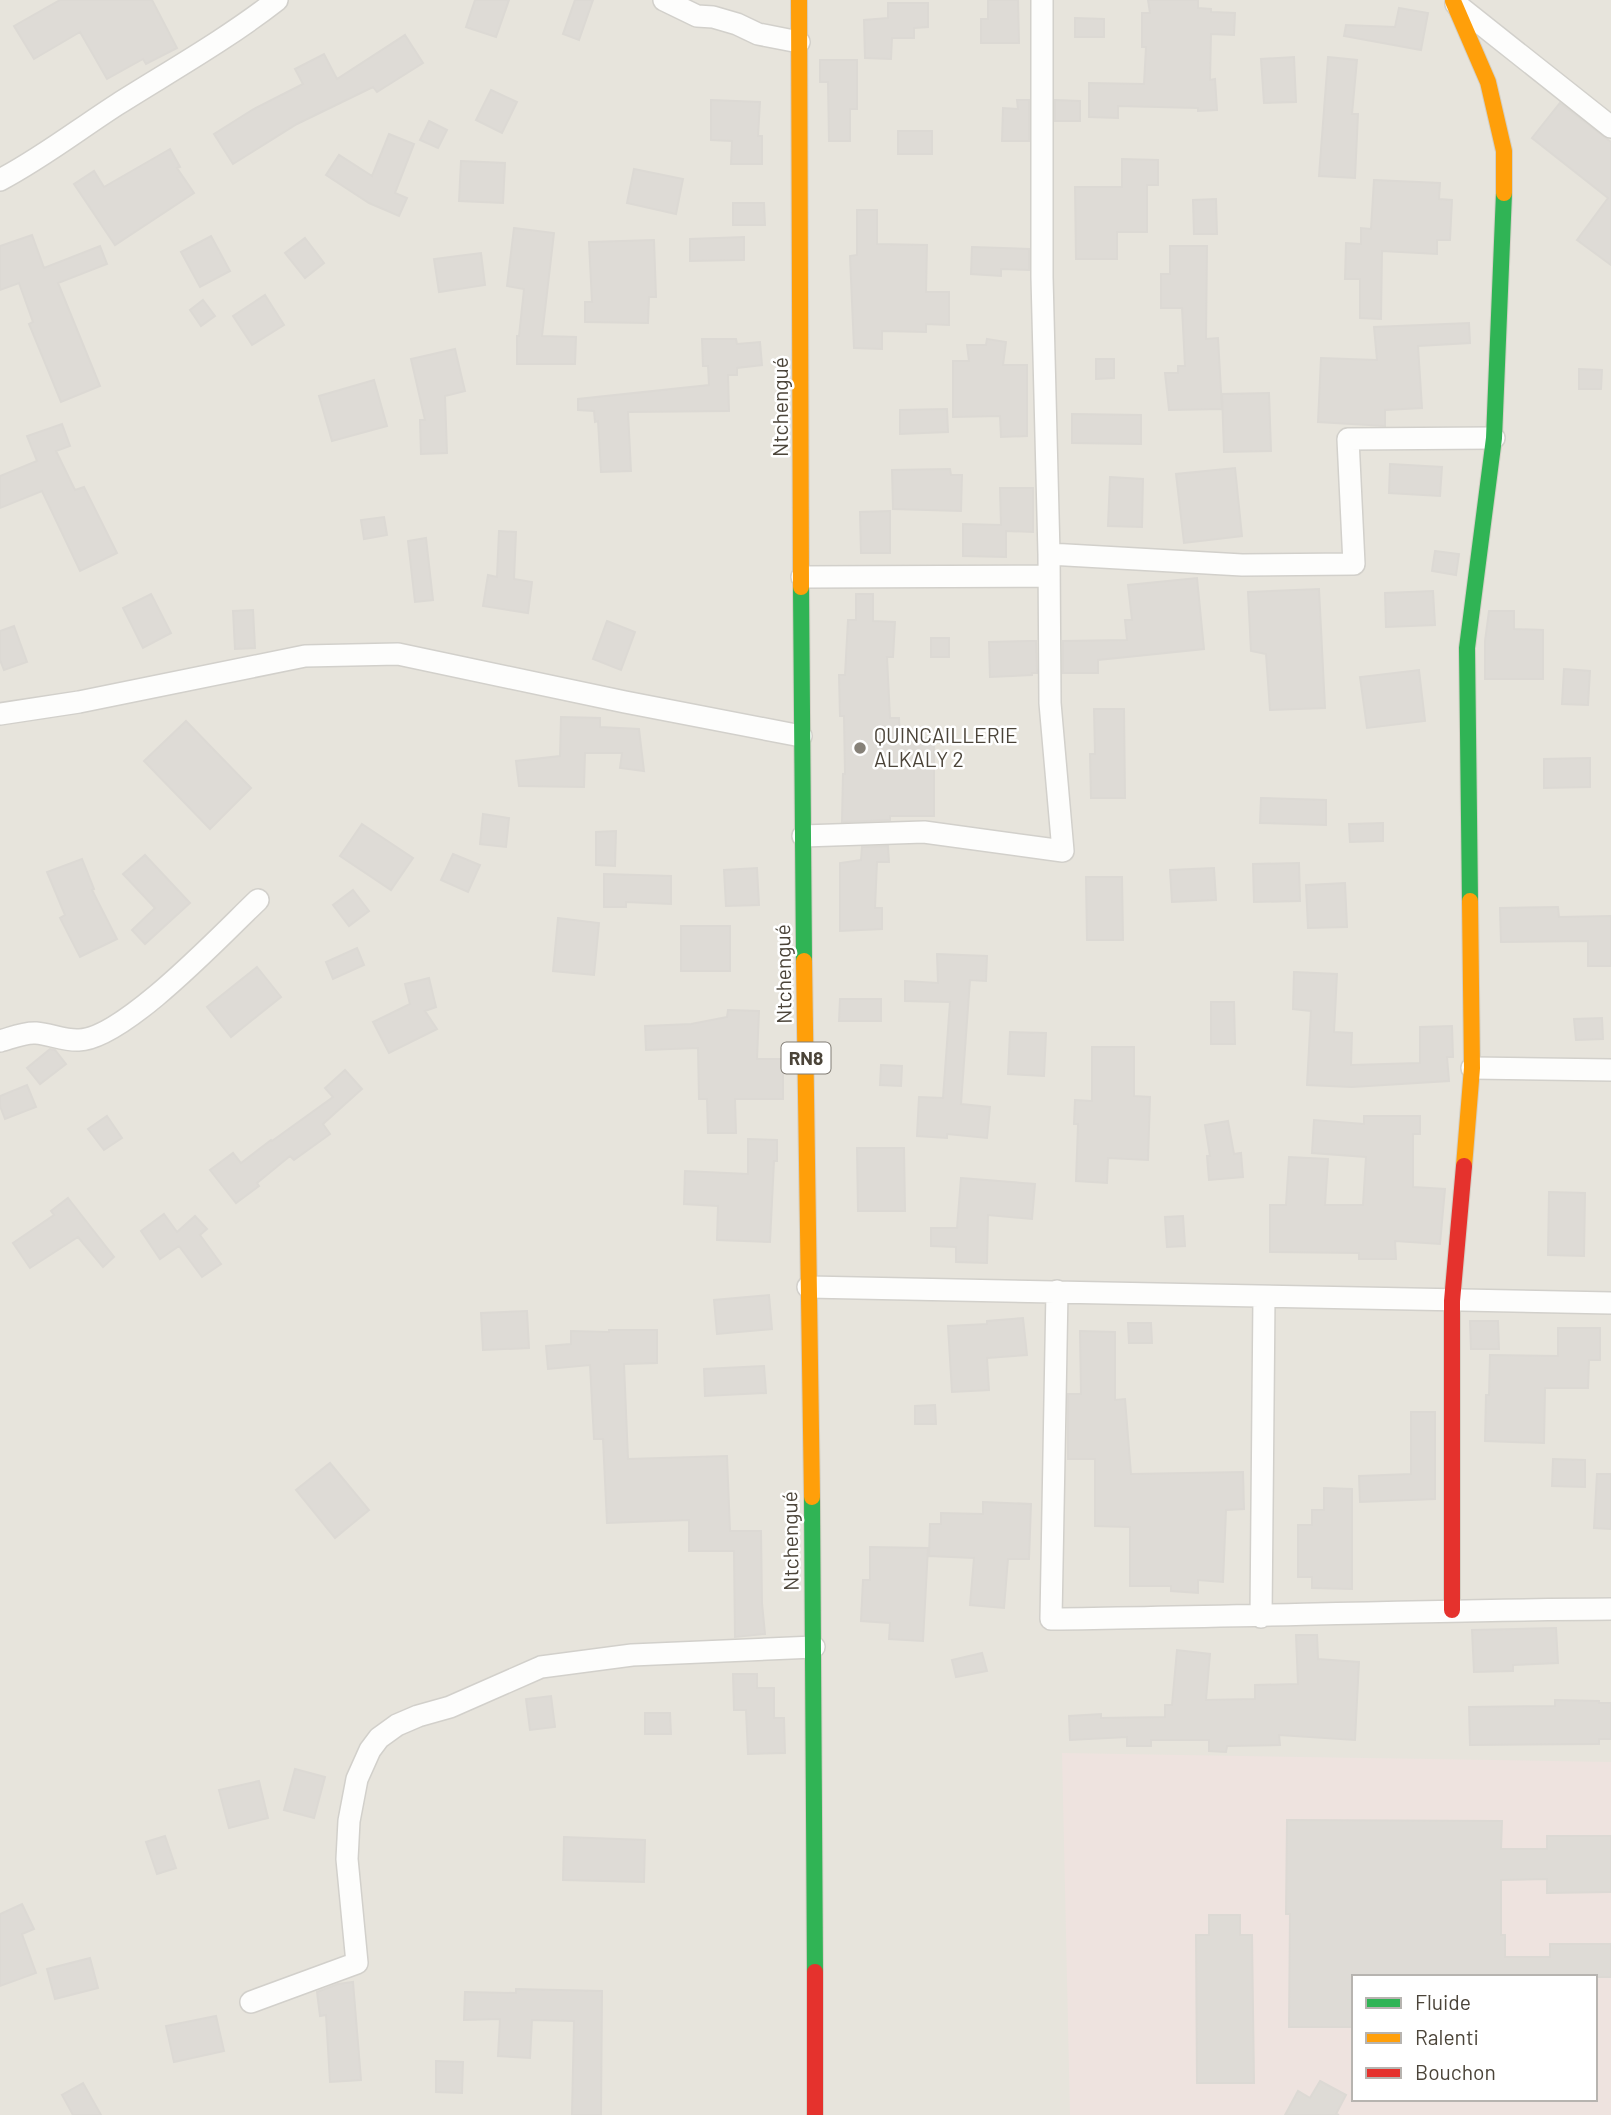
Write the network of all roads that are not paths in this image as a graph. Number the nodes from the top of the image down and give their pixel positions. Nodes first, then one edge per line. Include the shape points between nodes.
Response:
1 (277, 0) edge
2 (664, 0) edge
3 (799, 0) edge
4 (1042, 0) edge
5 (1452, 0) edge
6 (799, 42) junction
7 (1611, 127) edge
8 (0, 180) edge
9 (1494, 438) junction
10 (1049, 554) junction
11 (1049, 576) junction
12 (802, 577) junction
13 (0, 714) edge
14 (801, 736) junction
15 (803, 836) junction
16 (258, 900) dead end
17 (0, 1041) edge
18 (1472, 1068) junction
19 (1611, 1070) edge
20 (808, 1287) junction
21 (1057, 1291) junction
22 (1264, 1297) junction
23 (1452, 1301) junction
24 (1611, 1303) edge
25 (1611, 1609) edge
26 (1452, 1610) junction
27 (1261, 1617) junction
28 (814, 1647) junction
29 (251, 2002) dead end
30 (815, 2115) edge

1 - 8 street via 221,41
2 - 6 street via 697,16
3 - 6 main road, Ntchengué / RN8
4 - 10 street
5 - 7 street
5 - 9 main road via 1488,82 1504,151
6 - 12 main road, Ntchengué / RN8
9 - 10 street via 1348,439 1354,564 1242,565
9 - 18 main road via 1467,648
10 - 11 street
11 - 12 street
11 - 15 street via 1050,703 1063,851 924,832
12 - 14 main road, Ntchengué / RN8
13 - 14 street via 305,656 398,654
14 - 15 main road, Ntchengué / RN8
15 - 20 main road, Ntchengué / RN8
16 - 17 street via 135,1012 101,1034 79,1040 34,1033
18 - 19 street
18 - 23 main road
20 - 21 street
20 - 28 main road, Ntchengué / RN8
21 - 22 street
21 - 27 street via 1051,1619
22 - 23 street
22 - 27 street
23 - 24 street
23 - 26 main road
25 - 26 street
26 - 27 street
28 - 29 street via 632,1655 541,1667 397,1725 370,1750 357,1779 349,1821 347,1859 357,1963
28 - 30 main road, Ntchengué / RN8

